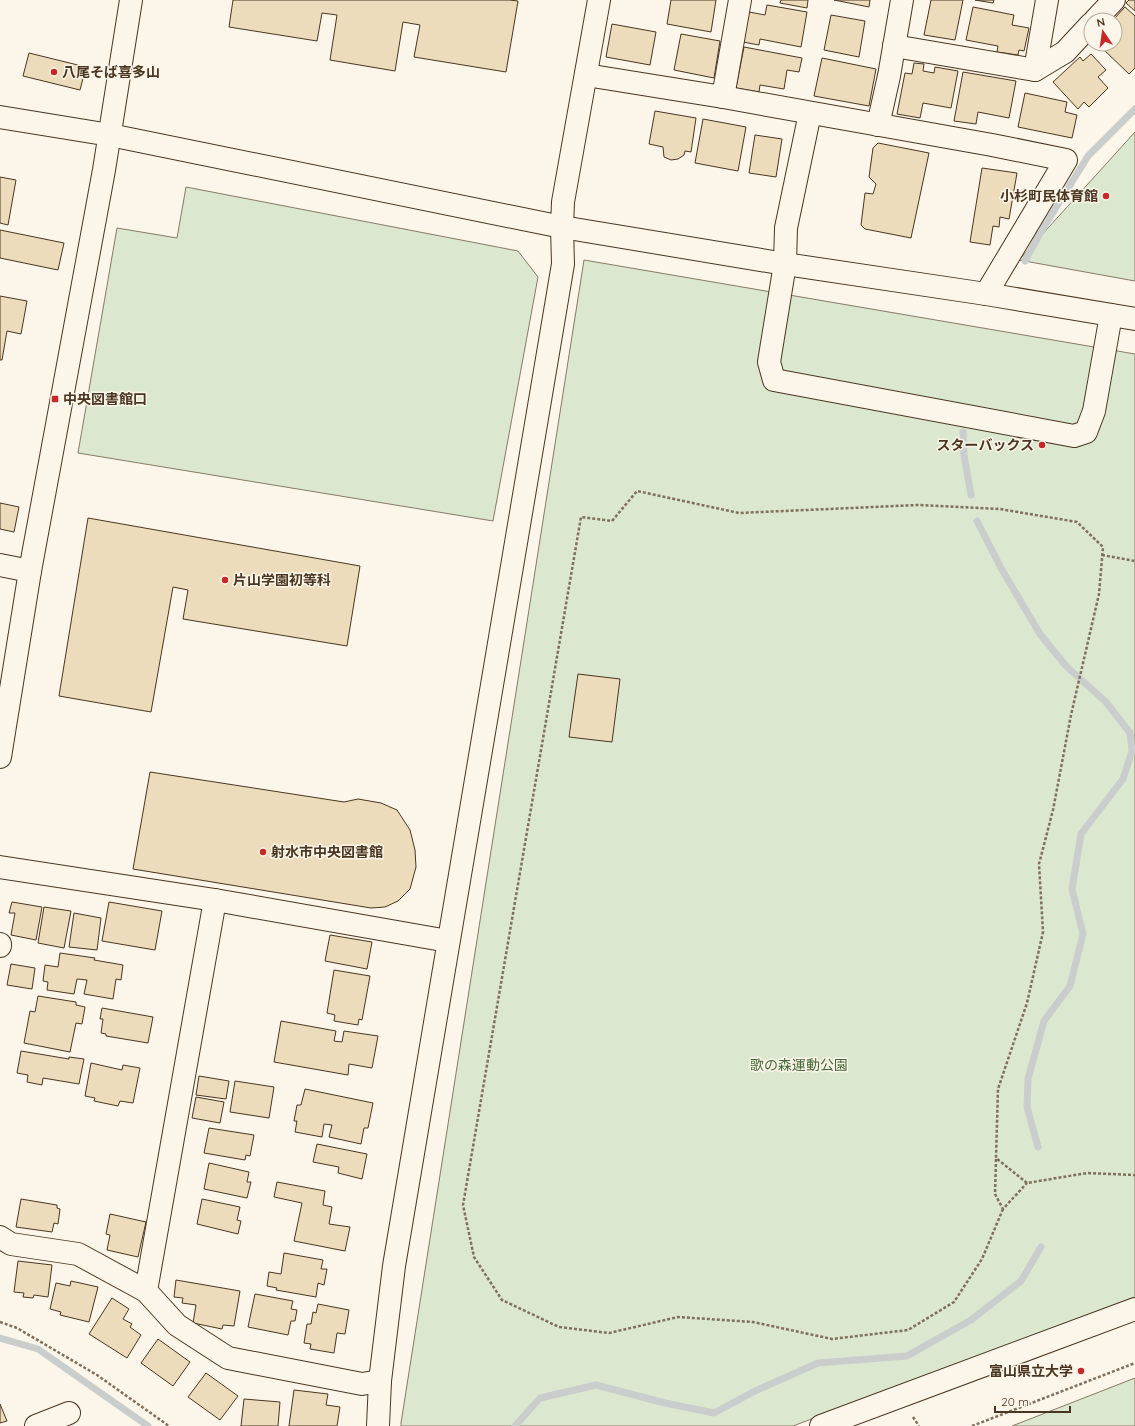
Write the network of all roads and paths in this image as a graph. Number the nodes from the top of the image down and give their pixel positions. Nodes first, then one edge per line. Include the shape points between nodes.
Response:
1 (131, 0) edge
2 (599, 0) edge
3 (740, 0) edge
4 (902, 0) edge
5 (1046, 0) edge
6 (1114, 0) edge
7 (1103, 12) edge
8 (1083, 33) edge
9 (894, 46) junction
10 (1035, 70) junction
11 (586, 75) junction
12 (723, 97) junction
13 (810, 113) junction
14 (0, 118) edge
15 (878, 125) junction
16 (110, 135) junction
17 (562, 227) junction
18 (785, 264) junction
19 (986, 294) junction
20 (1111, 315) junction
21 (1135, 319) edge
22 (1102, 555) junction
23 (1135, 561) edge
24 (0, 565) edge
25 (30, 571) junction
26 (0, 757) edge
27 (0, 867) edge
28 (214, 900) junction
29 (448, 941) junction
30 (996, 1158) junction
31 (1135, 1175) edge
32 (1027, 1182) junction
33 (1003, 1208) junction
34 (0, 1237) edge
35 (146, 1292) junction
36 (1135, 1309) edge
37 (0, 1322) edge
38 (1135, 1363) edge
39 (380, 1381) junction
40 (69, 1412) dead end
41 (36, 1426) edge
42 (169, 1426) edge
43 (378, 1426) edge
44 (821, 1426) edge
45 (973, 1426) edge

1 - 16 street
2 - 11 street
3 - 12 street
4 - 9 street
5 - 10 street
6 - 7 street
8 - 10 street via 1065,52
9 - 10 street
9 - 15 street
11 - 12 street
11 - 17 street via 563,202
12 - 13 street
13 - 15 street
13 - 18 street via 786,228
14 - 16 street
15 - 19 street via 1066,160
16 - 17 street
16 - 25 street
17 - 18 street
17 - 29 street via 563,264
18 - 19 street
18 - 20 street via 769,362 774,380 1074,436 1086,432 1094,411
19 - 20 street
20 - 21 street
22 - 23 path
22 - 30 path via 1099,594 1039,864 1043,932 1027,1003 998,1089
22 - 33 path via 1103,548 1077,522 1000,509 918,505 739,513 637,491 612,521 581,517 463,1205 474,1257 502,1300 560,1328 609,1333 678,1317 753,1322 832,1339 908,1330 954,1302 982,1259
24 - 25 street
25 - 26 street
27 - 28 street
28 - 29 street
28 - 35 street
29 - 39 street via 394,1266
30 - 32 path
30 - 33 path via 995,1194
31 - 32 path via 1087,1173
32 - 33 path
34 - 35 street via 11,1244 78,1254
35 - 39 street via 177,1325 228,1358 362,1384
36 - 44 street
37 - 42 path via 17,1328 97,1375
38 - 45 path
39 - 43 street
40 - 41 street

